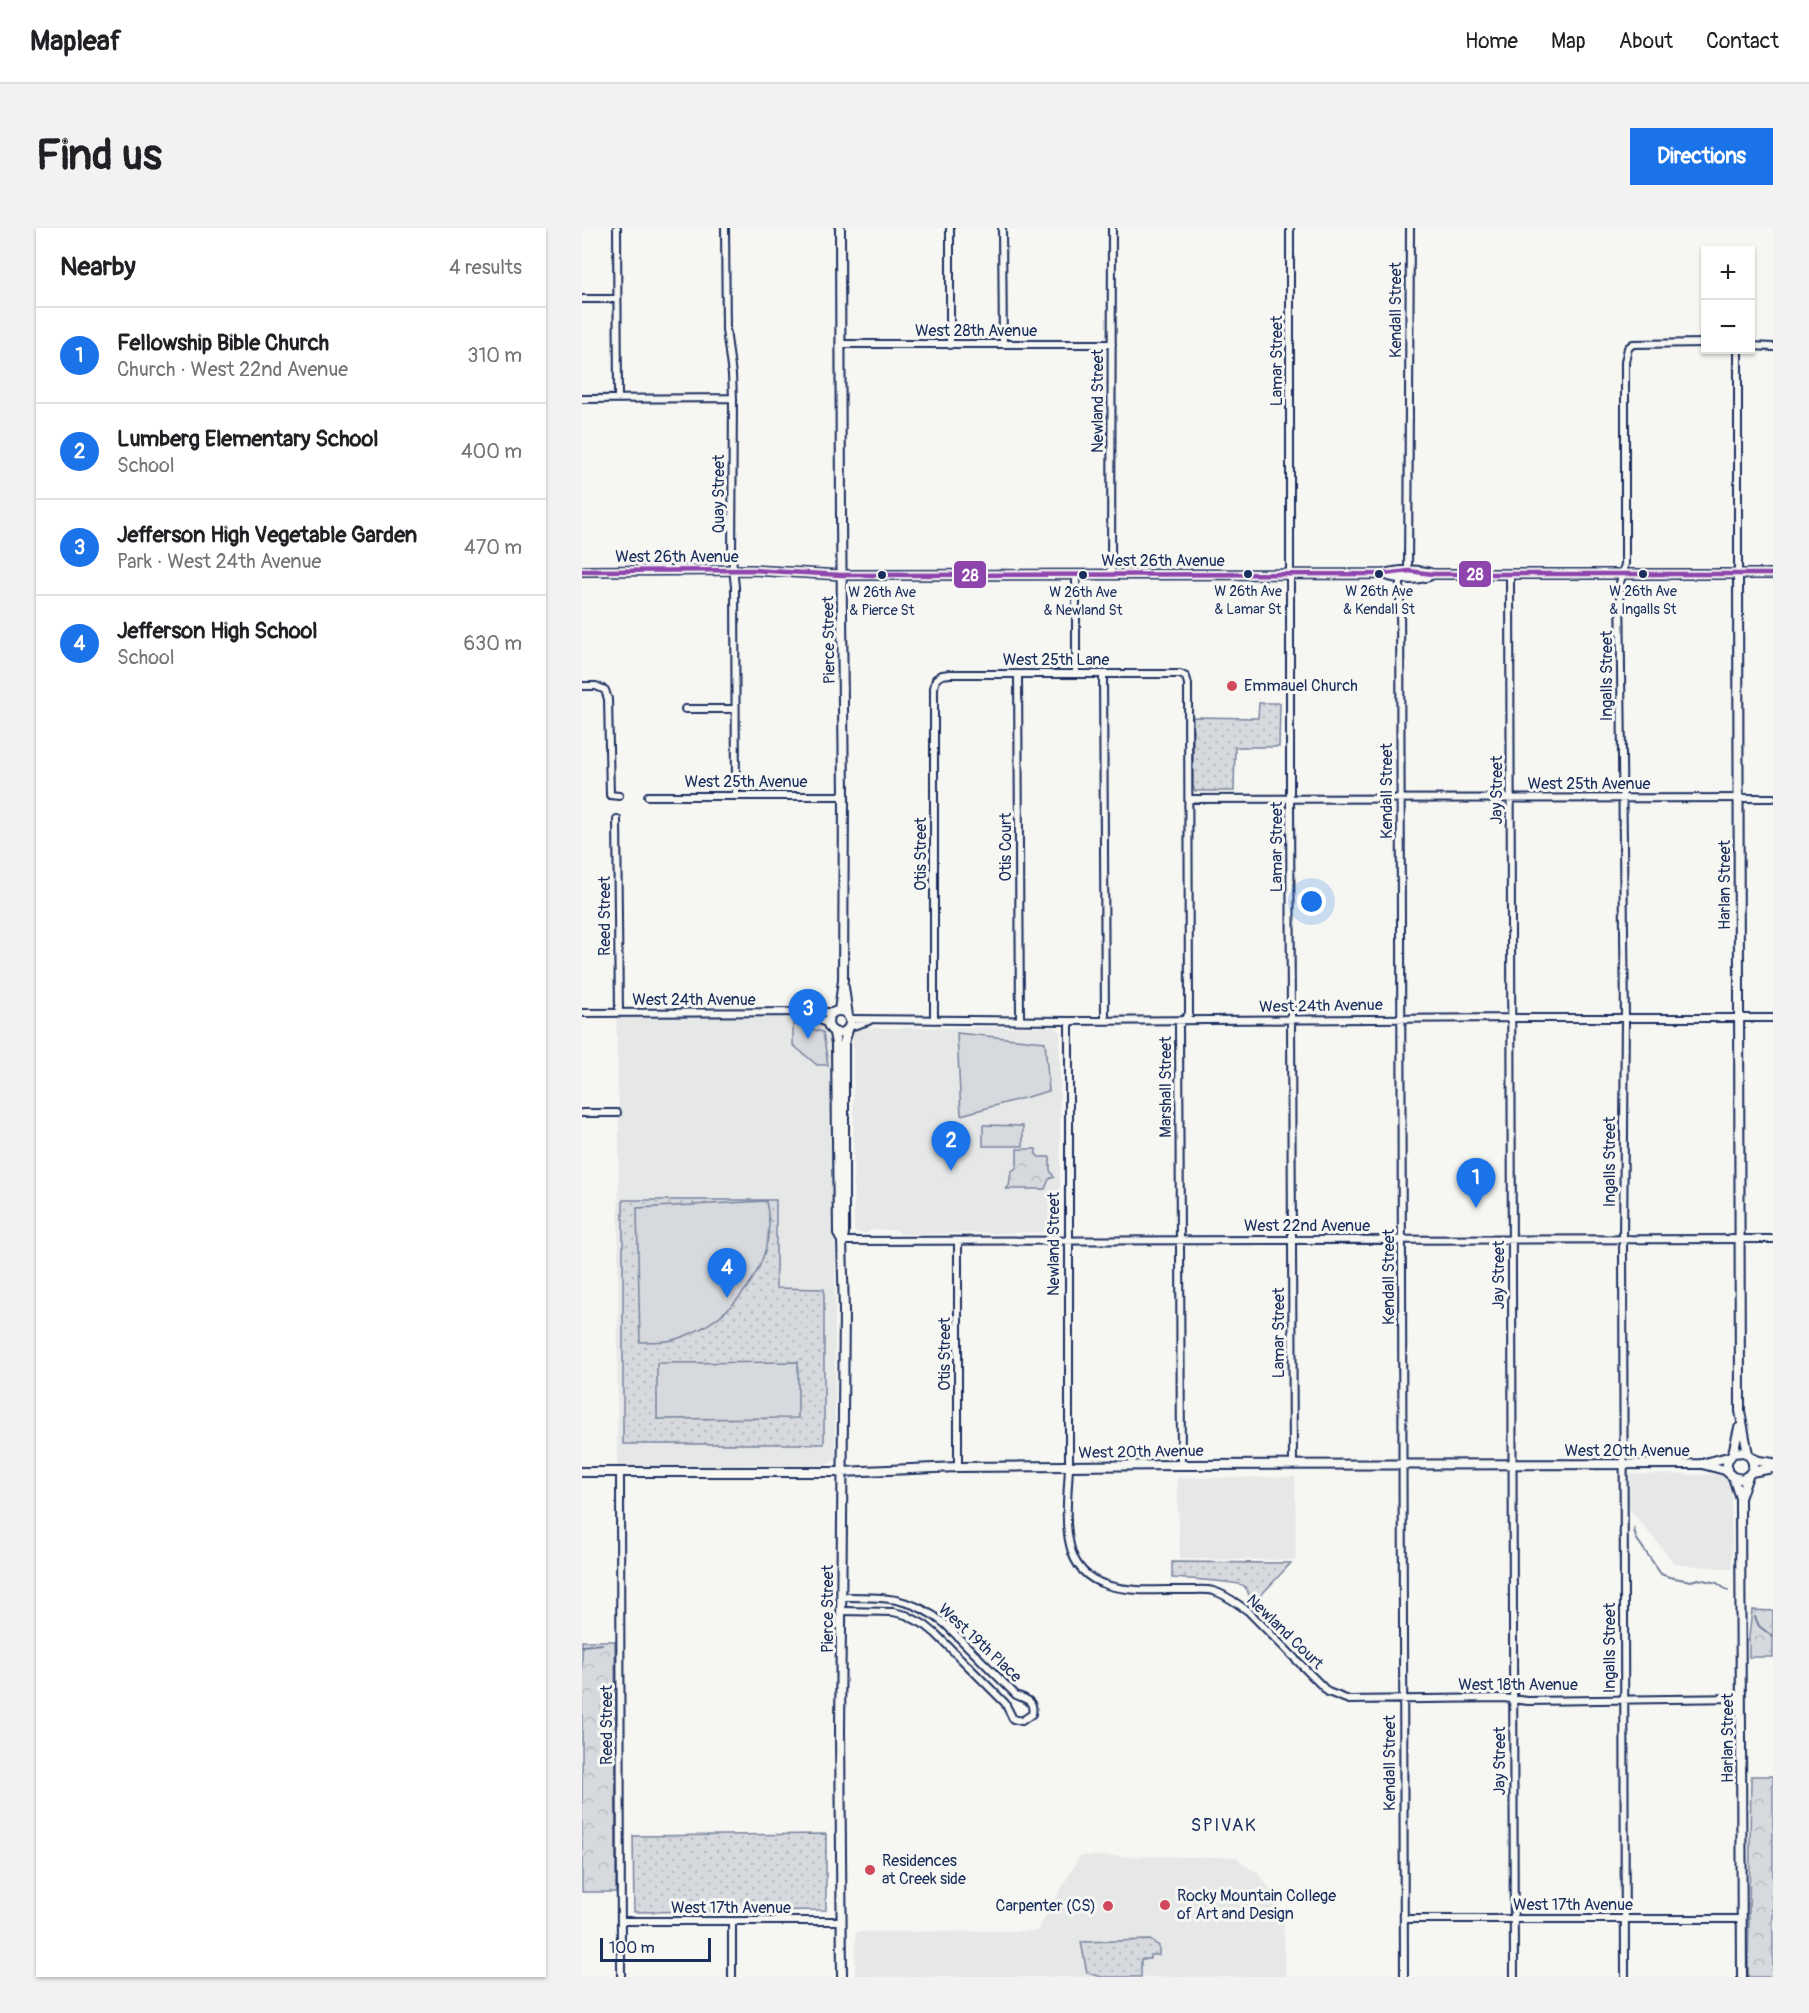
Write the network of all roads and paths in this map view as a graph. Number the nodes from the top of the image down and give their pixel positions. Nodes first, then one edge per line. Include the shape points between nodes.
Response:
1 (617, 228) edge
2 (725, 228) edge
3 (840, 228) edge
4 (950, 228) edge
5 (1002, 228) edge
6 (1112, 228) edge
7 (1290, 228) edge
8 (1410, 228) edge
9 (582, 299) edge
10 (617, 299) junction
11 (1701, 343) edge
12 (841, 344) junction
13 (1003, 344) junction
14 (1112, 344) junction
15 (950, 345) junction
16 (1755, 346) edge
17 (1773, 347) edge
18 (1738, 354) edge
19 (733, 398) junction
20 (582, 399) edge
21 (618, 399) junction
22 (733, 570) junction
23 (582, 571) edge
24 (1408, 572) junction
25 (1076, 574) junction
26 (1111, 574) junction
27 (1291, 574) junction
28 (1384, 574) junction
29 (1433, 574) junction
30 (1510, 574) junction
31 (1623, 574) junction
32 (1738, 574) junction
33 (1773, 574) edge
34 (842, 575) junction
35 (1400, 578) junction
36 (1018, 674) junction
37 (1076, 674) junction
38 (1103, 674) junction
39 (1186, 677) joint
40 (582, 686) edge
41 (934, 688) joint
42 (685, 709) dead end
43 (735, 709) junction
44 (619, 796) dead end
45 (648, 796) dead end
46 (736, 796) junction
47 (844, 796) junction
48 (1400, 798) junction
49 (1510, 798) junction
50 (1622, 798) junction
51 (1738, 798) junction
52 (1773, 798) edge
53 (1189, 799) junction
54 (1290, 799) junction
55 (617, 819) dead end
56 (843, 980) junction
57 (837, 1011) junction
58 (582, 1013) edge
59 (619, 1013) junction
60 (807, 1013) junction
61 (1402, 1018) junction
62 (1513, 1018) junction
63 (1739, 1018) junction
64 (1773, 1018) edge
65 (1625, 1019) junction
66 (934, 1020) junction
67 (1020, 1020) junction
68 (1105, 1020) junction
69 (1182, 1020) junction
70 (1292, 1020) junction
71 (1069, 1021) junction
72 (849, 1023) junction
73 (828, 1024) junction
74 (834, 1033) junction
75 (582, 1113) edge
76 (617, 1113) dead end
77 (1292, 1239) junction
78 (1739, 1239) junction
79 (1773, 1239) edge
80 (958, 1240) junction
81 (1179, 1240) junction
82 (1402, 1240) junction
83 (1623, 1240) junction
84 (842, 1241) junction
85 (1067, 1241) junction
86 (1512, 1241) junction
87 (1740, 1420) junction
88 (1731, 1455) junction
89 (1750, 1456) junction
90 (1773, 1462) edge
91 (1624, 1464) junction
92 (1701, 1464) junction
93 (1181, 1465) junction
94 (1293, 1465) junction
95 (1402, 1465) junction
96 (1513, 1465) junction
97 (958, 1467) junction
98 (1069, 1467) junction
99 (1773, 1468) edge
100 (582, 1472) edge
101 (841, 1472) junction
102 (620, 1473) junction
103 (1730, 1474) junction
104 (1750, 1474) junction
105 (1740, 1498) junction
106 (842, 1598) junction
107 (842, 1611) junction
108 (1328, 1692) joint
109 (1624, 1698) junction
110 (1741, 1698) junction
111 (1403, 1699) junction
112 (1513, 1699) junction
113 (1514, 1918) junction
114 (1625, 1918) junction
115 (1404, 1919) junction
116 (1742, 1919) junction
117 (621, 1921) junction
118 (732, 1921) junction
119 (841, 1921) junction
120 (621, 1977) edge
121 (732, 1977) edge
122 (842, 1977) edge
123 (1404, 1977) edge
124 (1514, 1977) edge
125 (1625, 1977) edge
126 (1742, 1977) edge

1 - 10 street
2 - 19 street, Quay Street via 726,330
3 - 12 street, Pierce Street
4 - 15 street
5 - 13 street
6 - 14 street, Newland Street
7 - 27 street, Lamar Street
8 - 24 street, Kendall Street
9 - 10 street
10 - 21 street
11 - 31 street, Ingalls Street via 1638,343 1628,348
12 - 15 street, West 28th Avenue
12 - 34 street, Pierce Street
13 - 14 street, West 28th Avenue
13 - 15 street, West 28th Avenue
14 - 26 street, Newland Street
16 - 17 street
18 - 32 street, Harlan Street
19 - 21 street
19 - 22 street, Quay Street
20 - 21 street
22 - 23 street, West 26th Avenue
22 - 34 street, West 26th Avenue
22 - 43 street, Quay Street
24 - 28 street, West 26th Avenue
24 - 29 street, West 26th Avenue
25 - 26 street, West 26th Avenue
25 - 34 street, West 26th Avenue
25 - 37 street
26 - 27 street, West 26th Avenue
27 - 28 street, West 26th Avenue
27 - 54 street, Lamar Street
28 - 35 street, West 26th Avenue
29 - 30 street, West 26th Avenue
29 - 35 street, West 26th Avenue via 1427,578
30 - 31 street, West 26th Avenue
30 - 49 street, Jay Street
31 - 32 street, West 26th Avenue
31 - 50 street, Ingalls Street
32 - 33 street, West 26th Avenue
32 - 51 street, Harlan Street
34 - 47 street, Pierce Street
35 - 48 street, Kendall Street
36 - 37 street, West 25th Lane
36 - 41 street, West 25th Lane via 942,675 936,679
36 - 67 street, Otis Court
37 - 38 street, West 25th Lane
38 - 39 street, West 25th Lane
38 - 68 street
39 - 53 street, Marshall Street
40 - 44 street via 605,690 610,795
41 - 66 street, Otis Street
42 - 43 street
43 - 46 street, Quay Street
45 - 46 street, West 25th Avenue
46 - 47 street, West 25th Avenue
47 - 56 street, Pierce Street
48 - 49 street, West 25th Avenue
48 - 54 street, West 25th Avenue
48 - 61 street, Kendall Street
49 - 50 street, West 25th Avenue
49 - 62 street, Jay Street
50 - 51 street, West 25th Avenue
50 - 65 street, Ingalls Street
51 - 52 street, West 25th Avenue
51 - 63 street, Harlan Street
53 - 54 street, West 25th Avenue
53 - 69 street, Marshall Street via 1189,1014
54 - 70 street, Lamar Street
55 - 59 street, Reed Street
56 - 57 street, Pierce Street
56 - 72 street, Pierce Street
57 - 60 street, West 24th Avenue
57 - 72 street
57 - 73 street via 829,1017
58 - 59 street, West 24th Avenue
59 - 60 street, West 24th Avenue
60 - 73 street, West 24th Avenue
61 - 62 street, West 24th Avenue
61 - 70 street, West 24th Avenue
61 - 82 street, Kendall Street
62 - 65 street, West 24th Avenue
62 - 86 street, Jay Street
63 - 64 street, West 24th Avenue
63 - 65 street, West 24th Avenue
63 - 78 street, Harlan Street
65 - 83 street, Ingalls Street
66 - 67 street, West 24th Avenue
66 - 72 street, West 24th Avenue via 861,1018
67 - 71 street, West 24th Avenue
68 - 69 street, West 24th Avenue
68 - 71 street, West 24th Avenue
69 - 70 street, West 24th Avenue
69 - 81 street, Marshall Street
70 - 77 street, Lamar Street
71 - 85 street, Newland Street
72 - 74 street via 842,1034
72 - 84 street, Pierce Street via 844,1043
73 - 74 street
74 - 84 street, Pierce Street via 838,1234
75 - 76 street
77 - 81 street, West 22nd Avenue
77 - 82 street, West 22nd Avenue
77 - 94 street, Lamar Street
78 - 79 street, West 22nd Avenue
78 - 83 street, West 22nd Avenue
78 - 87 street, Harlan Street
80 - 84 street, West 22nd Avenue
80 - 85 street, West 22nd Avenue
80 - 97 street, Otis Street
81 - 85 street, West 22nd Avenue
81 - 93 street, Marshall Street
82 - 86 street, West 22nd Avenue
82 - 95 street, Kendall Street
83 - 86 street, West 22nd Avenue
83 - 91 street, Ingalls Street
84 - 101 street, Pierce Street
85 - 98 street, Newland Street
86 - 96 street, Jay Street
87 - 88 street, Harlan Street
87 - 89 street, Harlan Street
88 - 89 street via 1740,1451
88 - 92 street, West 20th Avenue
88 - 103 street via 1726,1464
89 - 90 street
89 - 104 street via 1754,1465
91 - 92 street, West 20th Avenue
91 - 96 street, West 20th Avenue
91 - 109 street, Ingalls Street
92 - 103 street, West 20th Avenue
93 - 94 street, West 20th Avenue
93 - 98 street, West 20th Avenue
94 - 95 street, West 20th Avenue
95 - 96 street, West 20th Avenue
95 - 111 street, Kendall Street
96 - 112 street, Jay Street
97 - 98 street, West 20th Avenue
97 - 101 street, West 20th Avenue
98 - 108 street, Newland Court via 1070,1545 1086,1576 1120,1589 1212,1590 1233,1600
99 - 104 street
100 - 102 street, West 20th Avenue
101 - 102 street, West 20th Avenue
101 - 106 street, Pierce Street
102 - 117 street, Reed Street
103 - 104 street via 1742,1479
103 - 105 street, Harlan Street
104 - 105 street, Harlan Street
105 - 110 street, Harlan Street
106 - 107 street, Pierce Street
106 - 107 street, West 19th Place via 895,1599 926,1610 1016,1695 1030,1701 1032,1714 1022,1721 1014,1719 1005,1703 919,1622 893,1612
107 - 119 street, Pierce Street
108 - 111 street, West 18th Avenue via 1349,1700
109 - 110 street, West 18th Avenue
109 - 112 street, West 18th Avenue
109 - 114 street, Ingalls Street
110 - 116 street, Harlan Street
111 - 112 street, West 18th Avenue
111 - 115 street, Kendall Street
112 - 113 street, Jay Street
113 - 114 street, West 17th Avenue
113 - 115 street, West 17th Avenue
113 - 124 street, Jay Street
114 - 116 street, West 17th Avenue
114 - 125 street, Ingalls Street
115 - 123 street, Kendall Street
116 - 126 street, Harlan Street
117 - 118 street, West 17th Avenue
117 - 120 street, Reed Street
118 - 119 street, West 17th Avenue
118 - 121 street
119 - 122 street, Pierce Street

